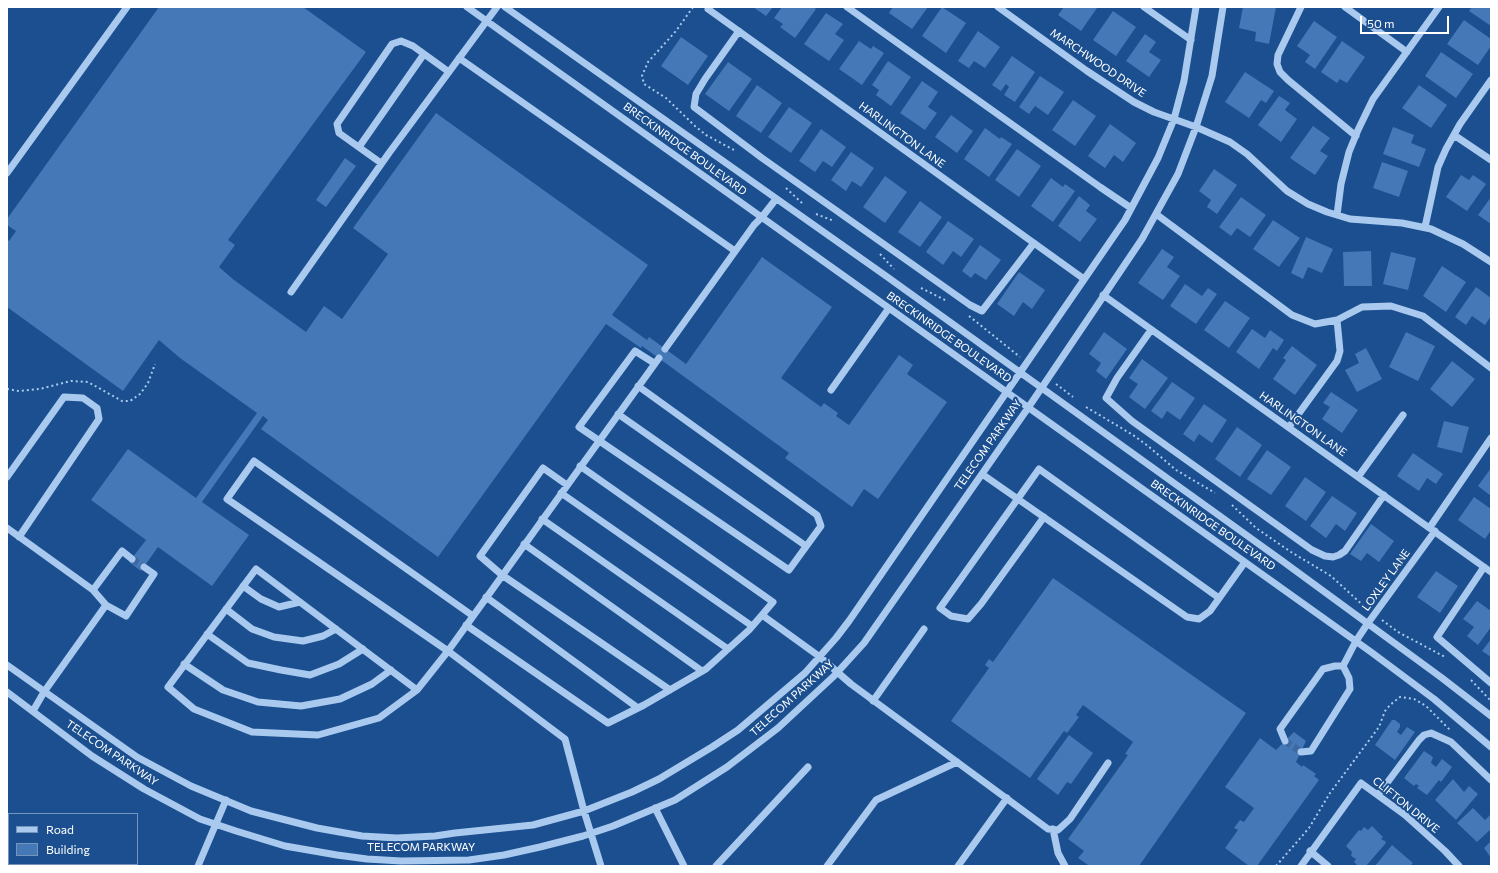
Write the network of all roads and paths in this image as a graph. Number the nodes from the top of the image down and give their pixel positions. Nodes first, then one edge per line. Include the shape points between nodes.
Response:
1 (127, 7) edge
2 (467, 7) edge
3 (497, 7) edge
4 (505, 7) edge
5 (847, 7) edge
6 (998, 7) edge
7 (1144, 7) edge
8 (1196, 7) edge
9 (1223, 7) edge
10 (1301, 7) edge
11 (1345, 7) edge
12 (1439, 7) edge
13 (709, 8) edge
14 (487, 21) junction
15 (739, 31) junction
16 (1191, 40) junction
17 (1407, 52) junction
18 (424, 54) junction
19 (459, 58) junction
20 (449, 72) junction
21 (1491, 80) edge
22 (1174, 119) junction
23 (1196, 127) junction
24 (1454, 135) junction
25 (1356, 136) junction
26 (358, 147) junction
27 (1491, 160) edge
28 (381, 163) junction
29 (7, 173) edge
30 (776, 199) junction
31 (1131, 208) junction
32 (1156, 214) junction
33 (1337, 215) junction
34 (762, 217) junction
35 (1425, 228) junction
36 (1034, 243) junction
37 (735, 251) junction
38 (1491, 262) edge
39 (1084, 279) junction
40 (292, 292) dead end
41 (1103, 295) junction
42 (889, 308) junction
43 (1336, 320) junction
44 (1151, 330) junction
45 (665, 349) dead end
46 (155, 364) dead end
47 (1491, 368) edge
48 (1020, 373) junction
49 (638, 386) junction
50 (1041, 388) junction
51 (7, 389) edge
52 (831, 390) dead end
53 (1007, 392) junction
54 (1028, 408) junction
55 (618, 414) junction
56 (1403, 415) dead end
57 (1289, 427) junction
58 (1491, 438) edge
59 (598, 441) junction
60 (580, 466) junction
61 (982, 474) junction
62 (1358, 476) junction
63 (7, 477) edge
64 (567, 485) junction
65 (561, 493) junction
66 (1384, 495) junction
67 (1019, 499) junction
68 (1044, 517) junction
69 (542, 519) junction
70 (7, 528) edge
71 (1432, 529) junction
72 (19, 537) junction
73 (524, 544) junction
74 (806, 546) junction
75 (132, 559) tunnel mouth
76 (1245, 562) junction
77 (144, 567) tunnel mouth
78 (1484, 567) junction
79 (1491, 572) edge
80 (502, 575) junction
81 (243, 586) junction
82 (93, 590) junction
83 (486, 597) junction
84 (1219, 598) junction
85 (300, 602) junction
86 (106, 605) junction
87 (226, 609) junction
88 (762, 615) junction
89 (473, 616) junction
90 (1368, 623) junction
91 (466, 625) junction
92 (752, 626) junction
93 (336, 629) junction
94 (924, 629) dead end
95 (208, 634) junction
96 (1356, 641) junction
97 (362, 649) junction
98 (728, 649) junction
99 (448, 651) junction
100 (820, 657) junction
101 (184, 664) junction
102 (7, 665) edge
103 (1343, 666) junction
104 (391, 670) junction
105 (702, 671) junction
106 (838, 672) junction
107 (1491, 683) edge
108 (417, 690) junction
109 (670, 690) junction
110 (7, 692) edge
111 (44, 692) junction
112 (873, 701) junction
113 (638, 708) junction
114 (33, 711) junction
115 (1491, 716) edge
116 (1451, 731) dead end
117 (1285, 741) dead end
118 (1491, 747) edge
119 (1301, 752) dead end
120 (957, 762) junction
121 (1108, 764) dead end
122 (808, 768) dead end
123 (1491, 780) edge
124 (1378, 795) junction
125 (1007, 798) junction
126 (226, 800) junction
127 (655, 808) junction
128 (584, 811) junction
129 (216, 824) junction
130 (1053, 829) junction
131 (592, 833) junction
132 (1310, 851) junction
133 (425, 863) edge
134 (198, 866) edge
135 (601, 866) edge
136 (684, 866) edge
137 (716, 866) edge
138 (827, 866) edge
139 (958, 866) edge
140 (1065, 866) edge
141 (1276, 866) edge
142 (1301, 866) edge
143 (1328, 866) edge
144 (1459, 866) edge

1 - 29 street
2 - 14 street, BRECKINRIDGE BOULEVARD
3 - 14 street
4 - 30 street, BRECKINRIDGE BOULEVARD
5 - 31 street
6 - 22 street, MARCHWOOD DRIVE via 1134,102
7 - 16 street
8 - 16 street, TELECOM PARKWAY
9 - 23 street, TELECOM PARKWAY via 1212,76
10 - 25 street via 1278,55 1277,64 1280,72
11 - 17 street
12 - 17 street
13 - 15 street, HARLINGTON LANE
14 - 19 street
14 - 34 street, BRECKINRIDGE BOULEVARD
15 - 36 street, HARLINGTON LANE
15 - 36 street via 704,79 696,94 694,107 762,158 982,311
16 - 22 street, TELECOM PARKWAY
17 - 25 street via 1373,99
18 - 20 street
18 - 26 street
18 - 26 street via 401,41 392,44 337,124 339,133
19 - 20 street
19 - 37 street
20 - 28 street
21 - 24 street
22 - 23 street, MARCHWOOD DRIVE
22 - 31 street, TELECOM PARKWAY via 1158,158
23 - 32 street, TELECOM PARKWAY via 1178,174
23 - 33 street, MARCHWOOD DRIVE via 1230,142 1287,191 1308,204
24 - 27 street
24 - 35 street via 1438,168
25 - 33 street via 1341,184
26 - 28 street
28 - 40 street
30 - 34 street
30 - 48 street, BRECKINRIDGE BOULEVARD
31 - 39 street, TELECOM PARKWAY
32 - 41 street, TELECOM PARKWAY via 1116,279
32 - 43 street via 1292,315 1315,324
33 - 35 street, MARCHWOOD DRIVE via 1350,219 1402,223
34 - 37 street
34 - 42 street, BRECKINRIDGE BOULEVARD
35 - 38 street, MARCHWOOD DRIVE via 1451,237
36 - 39 street, HARLINGTON LANE
37 - 45 street
39 - 48 street, TELECOM PARKWAY
41 - 44 street, HARLINGTON LANE
41 - 50 street, TELECOM PARKWAY
42 - 52 street
42 - 53 street, BRECKINRIDGE BOULEVARD
43 - 47 street via 1362,308 1391,306 1423,316
43 - 57 street via 1340,351 1337,361
44 - 57 street, HARLINGTON LANE
44 - 66 street via 1106,398 1132,421 1312,550 1333,557 1345,551
46 - 51 path via 148,383 140,394 130,401 122,401 88,382 71,381 40,389 19,391
48 - 50 street, BRECKINRIDGE BOULEVARD
48 - 53 street, TELECOM PARKWAY
49 - 55 street
49 - 59 street via 657,361 635,351 579,427
49 - 74 street via 817,515 821,526
50 - 54 street, TELECOM PARKWAY
50 - 90 street, BRECKINRIDGE BOULEVARD
53 - 54 street, BRECKINRIDGE BOULEVARD
53 - 100 street, TELECOM PARKWAY via 848,621
54 - 61 street, TELECOM PARKWAY
54 - 76 street, BRECKINRIDGE BOULEVARD
55 - 59 street
55 - 74 street
56 - 62 street
57 - 62 street, HARLINGTON LANE
58 - 71 street, LOXLEY LANE
59 - 60 street
59 - 74 street via 789,570
60 - 64 street
60 - 88 street via 773,602
61 - 67 street
61 - 106 street, TELECOM PARKWAY via 864,643
62 - 66 street, HARLINGTON LANE
63 - 72 street via 64,397 83,398 97,408 99,419
64 - 65 street
64 - 80 street via 543,468 480,556
65 - 69 street
65 - 92 street
66 - 71 street, HARLINGTON LANE
67 - 68 street
67 - 68 street via 940,608 951,616 968,619 982,604
67 - 84 street via 1039,469
68 - 84 street via 1187,617 1199,619 1210,611
69 - 73 street
69 - 98 street
70 - 72 street
71 - 78 street, HARLINGTON LANE
71 - 90 street, LOXLEY LANE
72 - 82 street
73 - 80 street
73 - 105 street
75 - 82 street via 122,551
76 - 84 street
76 - 96 street, BRECKINRIDGE BOULEVARD
77 - 86 street via 154,574 126,616
78 - 79 street, HARLINGTON LANE
78 - 107 street via 1437,637
80 - 83 street
80 - 109 street
81 - 85 street via 261,599 279,607
81 - 85 street via 256,569
81 - 87 street
82 - 86 street
83 - 89 street
83 - 113 street
85 - 93 street
86 - 111 street
87 - 93 street via 252,629 274,637 303,641 323,636
87 - 95 street
88 - 92 street
88 - 100 street
89 - 91 street
89 - 99 street via 254,461 227,499
90 - 96 street, LOXLEY LANE
90 - 115 street, BRECKINRIDGE BOULEVARD
91 - 99 street
91 - 113 street via 608,723
92 - 98 street
93 - 97 street
94 - 112 street
95 - 97 street via 248,663 310,675 338,664
95 - 101 street
96 - 103 street, LOXLEY LANE
96 - 118 street, BRECKINRIDGE BOULEVARD via 1434,699
97 - 104 street
98 - 105 street
99 - 108 street
99 - 128 street via 565,739
100 - 106 street
100 - 128 street, TELECOM PARKWAY via 738,730 712,747 659,779
101 - 104 street via 223,690 258,702 302,706 340,699 372,684
101 - 108 street via 168,687 194,709 252,732 318,735 379,718
102 - 111 street, TELECOM PARKWAY
103 - 117 street via 1323,669 1280,729
103 - 119 street via 1349,678 1350,689 1311,751
104 - 108 street
105 - 109 street
106 - 112 street
106 - 127 street, TELECOM PARKWAY via 778,728 728,767 675,800
109 - 113 street
110 - 114 street, TELECOM PARKWAY
111 - 114 street
111 - 126 street, TELECOM PARKWAY via 137,757 191,786
112 - 120 street
114 - 129 street, TELECOM PARKWAY via 92,756 144,790 200,819
116 - 141 path via 1426,706 1414,698 1400,697 1385,711 1378,727 1330,793 1309,828
120 - 125 street
120 - 138 street via 876,800
121 - 130 street via 1070,819 1058,830
122 - 137 street
123 - 124 street via 1450,742 1431,733 1419,740
124 - 132 street, CLIFTON DRIVE via 1361,783
124 - 144 street, CLIFTON DRIVE via 1405,815
125 - 130 street
125 - 139 street
126 - 128 street, TELECOM PARKWAY via 251,811 317,828 362,836 397,838 534,824
126 - 129 street
127 - 131 street, TELECOM PARKWAY
127 - 136 street
128 - 131 street
129 - 133 street, TELECOM PARKWAY via 285,846 367,859
129 - 134 street
130 - 140 street via 1058,853
131 - 133 street, TELECOM PARKWAY via 504,855
131 - 135 street
132 - 142 street, CLIFTON DRIVE
132 - 143 street

